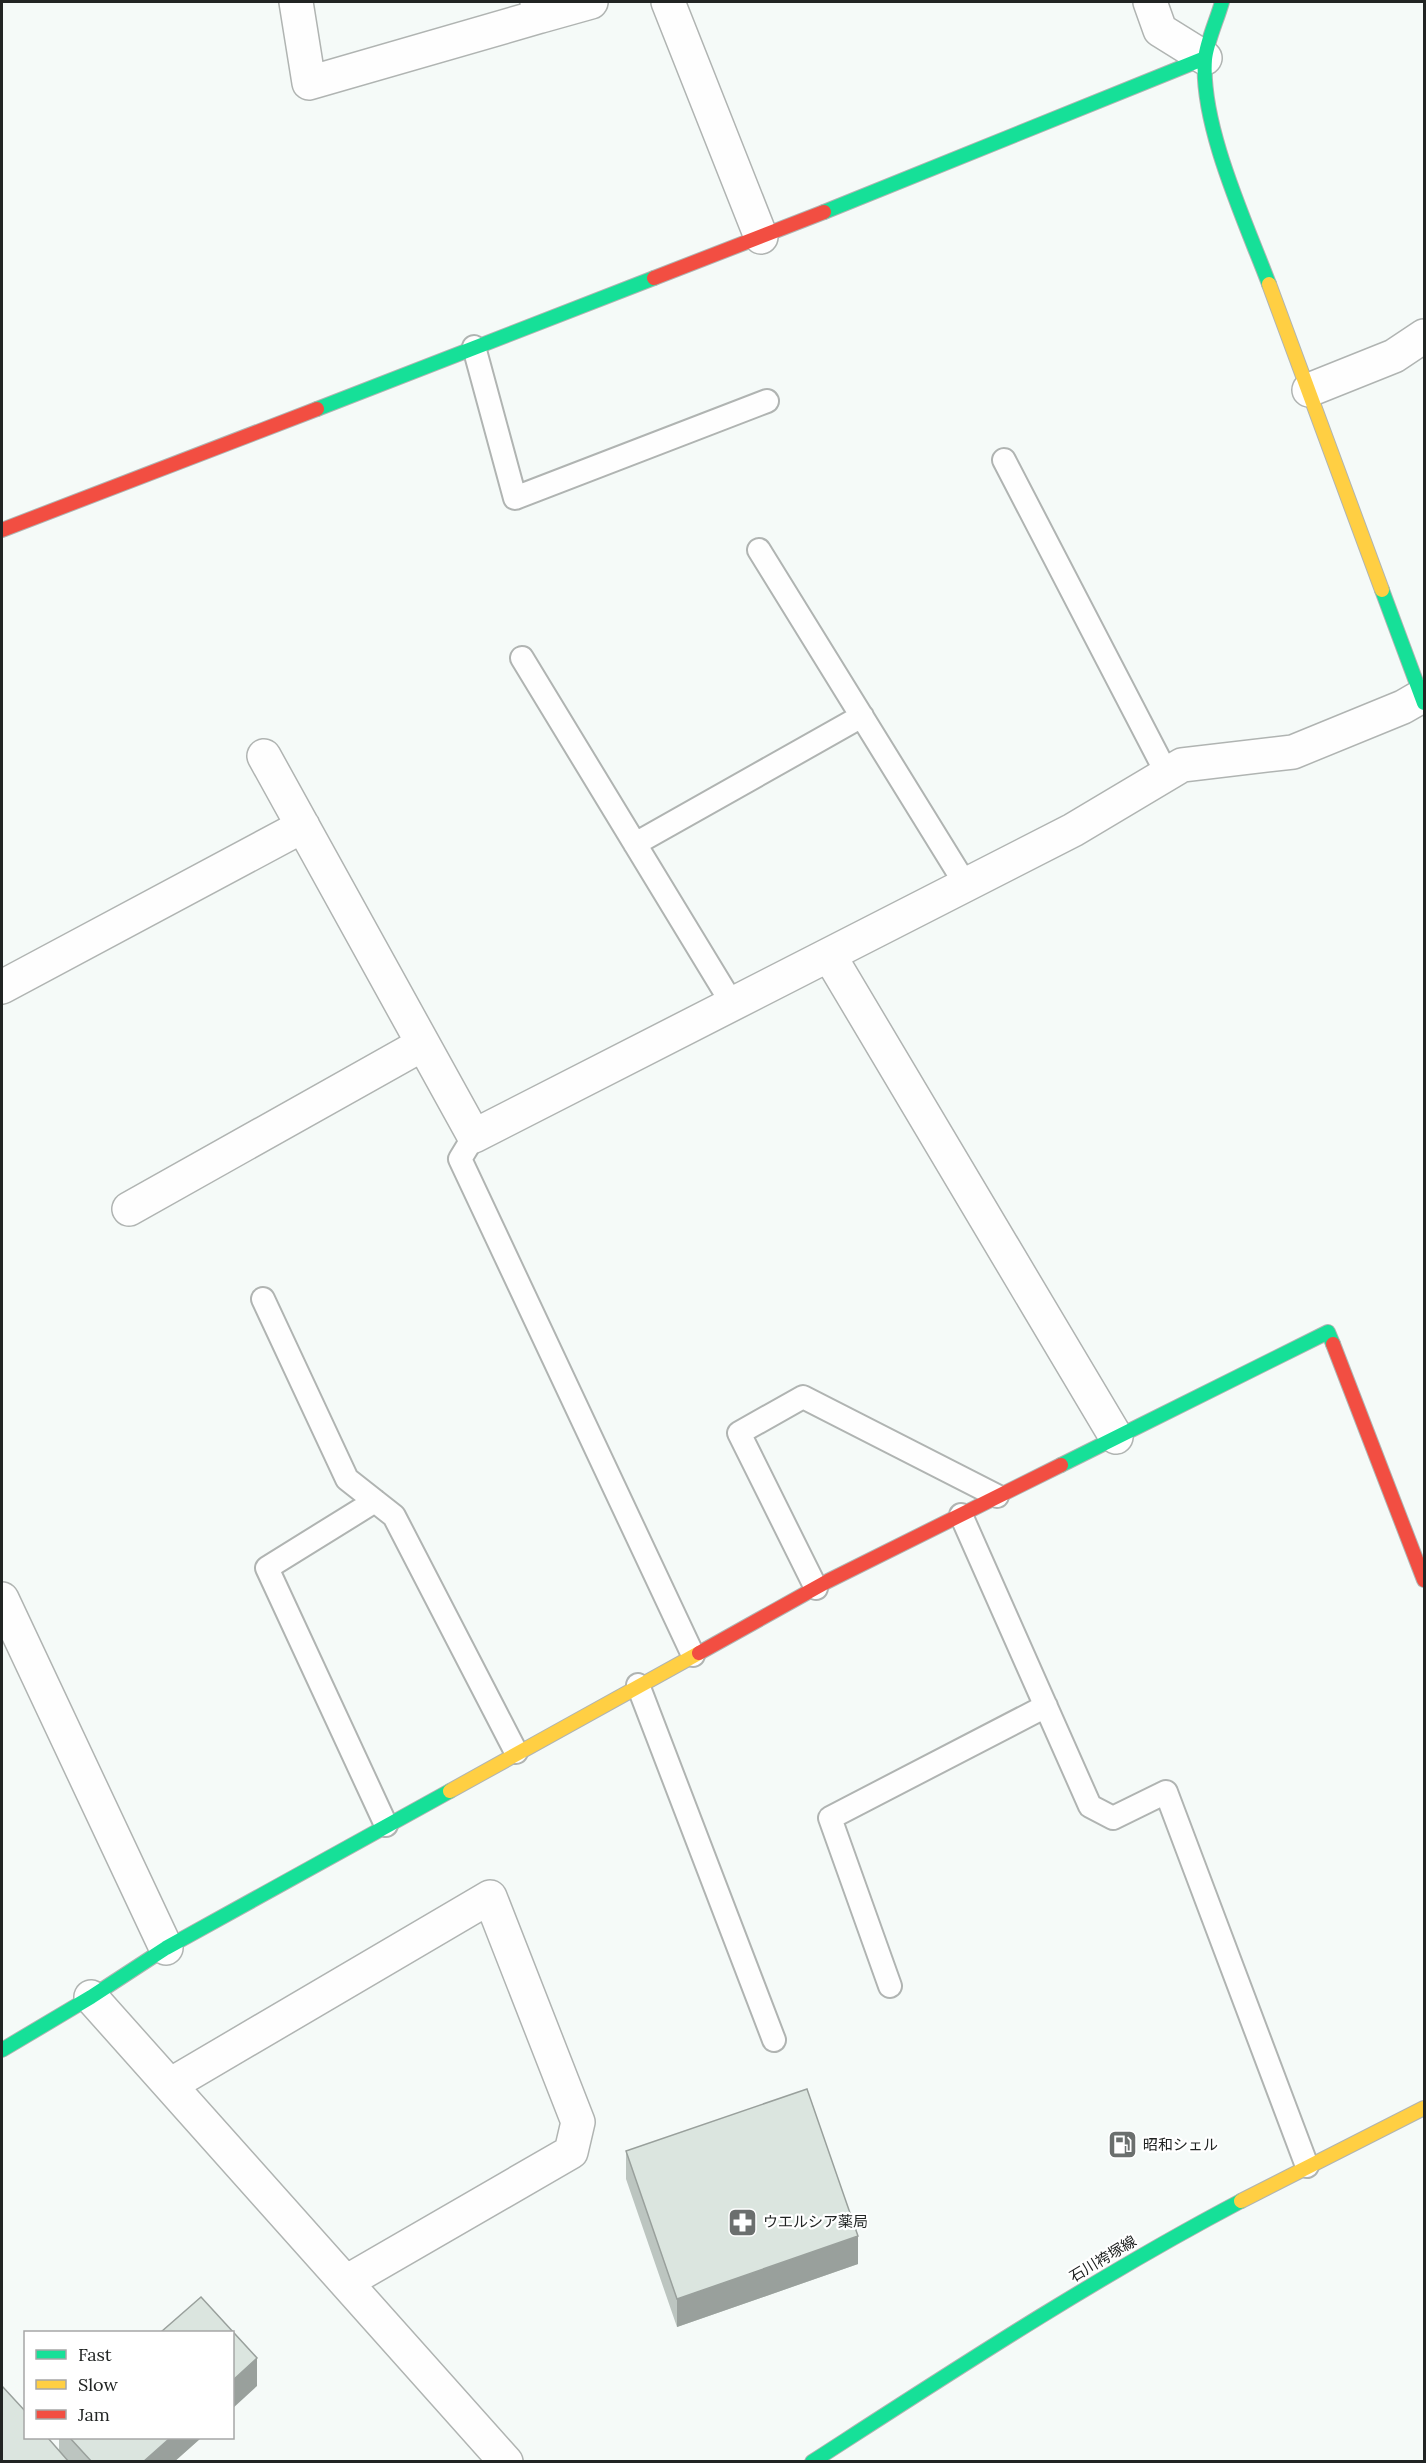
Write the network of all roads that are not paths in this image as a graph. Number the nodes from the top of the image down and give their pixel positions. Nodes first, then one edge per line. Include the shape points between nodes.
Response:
1 (296, 2) edge
2 (591, 2) edge
3 (668, 2) edge
4 (1150, 2) edge
5 (1222, 2) edge
6 (539, 9) edge
7 (1205, 58) junction
8 (761, 237) junction
9 (1425, 336) edge
10 (474, 347) junction
11 (1309, 390) junction
12 (767, 401) dead end
13 (1004, 460) dead end
14 (2, 530) edge
15 (759, 550) dead end
16 (522, 658) dead end
17 (1423, 700) edge
18 (862, 716) junction
19 (264, 756) dead end
20 (1167, 774) junction
21 (303, 826) junction
22 (635, 844) junction
23 (966, 885) junction
24 (829, 955) junction
25 (2, 987) edge
26 (733, 1005) junction
27 (423, 1044) junction
28 (474, 1136) junction
29 (129, 1209) dead end
30 (262, 1299) dead end
31 (1116, 1437) junction
32 (997, 1496) junction
33 (375, 1501) junction
34 (961, 1515) junction
35 (1425, 1580) edge
36 (816, 1588) junction
37 (2, 1599) edge
38 (693, 1655) junction
39 (638, 1685) junction
40 (1046, 1706) junction
41 (516, 1752) junction
42 (386, 1825) junction
43 (166, 1948) junction
44 (890, 1986) dead end
45 (91, 1997) junction
46 (774, 2040) dead end
47 (2, 2050) edge
48 (170, 2085) junction
49 (1425, 2108) edge
50 (1307, 2166) junction
51 (346, 2282) junction
52 (506, 2462) edge
53 (812, 2462) edge

1 - 6 street via 309,83
2 - 6 street
3 - 8 street
4 - 7 street via 1160,30
5 - 7 street
7 - 8 street
7 - 11 street via 1206,91 1219,150
8 - 10 street
9 - 11 street via 1394,356
10 - 12 lane via 514,498
10 - 14 street
11 - 17 street
13 - 20 lane
15 - 18 lane
16 - 22 lane
17 - 20 street via 1293,752 1182,765
18 - 22 lane
18 - 23 lane
19 - 21 street
20 - 23 street via 1073,830
21 - 25 street
21 - 27 street
22 - 26 lane
23 - 24 street
24 - 26 street
24 - 31 street
26 - 28 street
27 - 28 street
27 - 29 street
28 - 38 lane via 460,1160
30 - 33 lane via 347,1479
31 - 32 street
31 - 35 street via 1328,1332
32 - 34 street
32 - 36 lane via 803,1397 739,1433
33 - 41 lane via 394,1516
33 - 42 lane via 267,1568
34 - 36 street
34 - 40 lane
36 - 38 street
37 - 43 street
38 - 39 street
39 - 41 street
39 - 46 lane
40 - 44 lane via 830,1818
40 - 50 lane via 1090,1806 1113,1818 1166,1792
41 - 42 street
42 - 43 street
43 - 45 street
45 - 47 street
45 - 48 street
48 - 51 street
48 - 51 street via 490,1897 578,2122 571,2152
49 - 50 street, 石川袴塚線
50 - 53 street, 石川袴塚線 via 1146,2252
51 - 52 street

